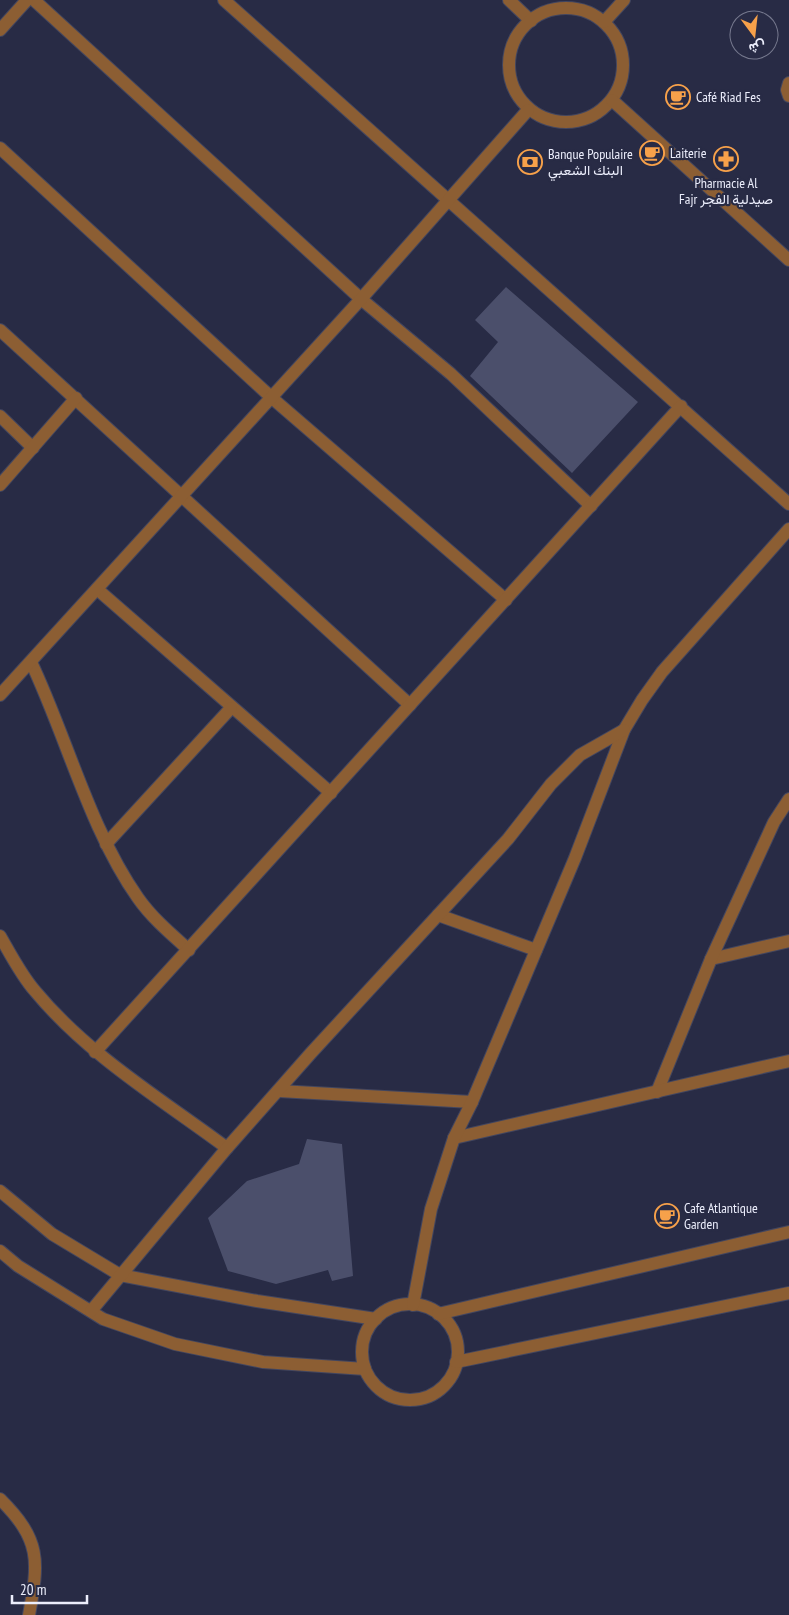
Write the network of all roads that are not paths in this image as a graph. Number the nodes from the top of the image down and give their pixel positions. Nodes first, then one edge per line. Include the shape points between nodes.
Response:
1 (27, 0) edge
2 (34, 0) edge
3 (224, 0) edge
4 (509, 0) edge
5 (624, 0) edge
6 (531, 20) junction
7 (604, 22) junction
8 (2, 23) edge
9 (789, 83) edge
10 (789, 96) edge
11 (612, 100) junction
12 (528, 110) junction
13 (0, 148) edge
14 (449, 200) junction
15 (789, 260) edge
16 (361, 300) junction
17 (0, 330) edge
18 (76, 398) junction
19 (272, 398) junction
20 (681, 406) junction
21 (0, 416) edge
22 (33, 448) junction
23 (0, 485) edge
24 (182, 495) junction
25 (789, 504) edge
26 (591, 506) junction
27 (789, 529) edge
28 (97, 589) junction
29 (506, 600) junction
30 (31, 662) junction
31 (0, 695) edge
32 (410, 705) junction
33 (231, 708) junction
34 (624, 730) junction
35 (331, 793) junction
36 (789, 799) edge
37 (789, 819) edge
38 (774, 822) junction
39 (106, 844) junction
40 (438, 915) junction
41 (0, 936) edge
42 (789, 941) edge
43 (189, 950) junction
44 (536, 950) junction
45 (711, 959) junction
46 (95, 1052) junction
47 (789, 1061) edge
48 (278, 1091) junction
49 (657, 1092) junction
50 (472, 1102) junction
51 (454, 1138) junction
52 (227, 1148) junction
53 (0, 1191) edge
54 (789, 1232) edge
55 (0, 1251) edge
56 (120, 1275) junction
57 (789, 1293) edge
58 (413, 1305) junction
59 (91, 1311) junction
60 (438, 1314) junction
61 (376, 1318) junction
62 (456, 1362) junction
63 (365, 1369) junction
64 (0, 1498) edge
65 (29, 1615) edge

1 - 8 street
2 - 16 street
3 - 14 street
4 - 6 street
5 - 7 street
6 - 7 street via 548,11 568,8 587,12
6 - 12 street via 517,37 510,57 510,78
7 - 11 street via 617,39 623,59 622,81
9 - 10 street
11 - 12 street via 596,114 576,122 554,121
11 - 15 street
12 - 14 street
13 - 19 street
14 - 16 street
14 - 20 street
16 - 19 street
16 - 26 street via 451,374
17 - 18 street
18 - 22 street
18 - 24 street
19 - 24 street
19 - 29 street
20 - 25 street
20 - 26 street
21 - 22 street
22 - 23 street
24 - 28 street
24 - 32 street
26 - 29 street
27 - 34 street via 662,672
28 - 30 street
28 - 33 street
29 - 32 street
30 - 31 street
30 - 39 street
32 - 35 street
33 - 35 street
33 - 39 street
34 - 40 street via 580,755 551,784 508,840
34 - 44 street
35 - 43 street
36 - 38 street
37 - 38 street
38 - 45 street
39 - 43 street via 139,900
40 - 44 street
40 - 48 street
41 - 46 street via 34,990
42 - 45 street
43 - 46 street
44 - 50 street
45 - 49 street
46 - 52 street
47 - 49 street
48 - 50 street
48 - 52 street
49 - 51 street
50 - 51 street
51 - 58 street via 431,1208
52 - 56 street
53 - 56 street via 52,1234
54 - 60 street
55 - 59 street via 18,1266
56 - 59 street
56 - 61 street via 258,1301
57 - 62 street
58 - 60 street
58 - 61 street via 387,1310
59 - 63 street via 104,1319 175,1344 263,1362
60 - 62 street via 455,1336
61 - 63 street via 363,1342
62 - 63 street via 452,1375 433,1394 420,1399 406,1400 381,1391
64 - 65 street via 19,1518 32,1542 36,1576

